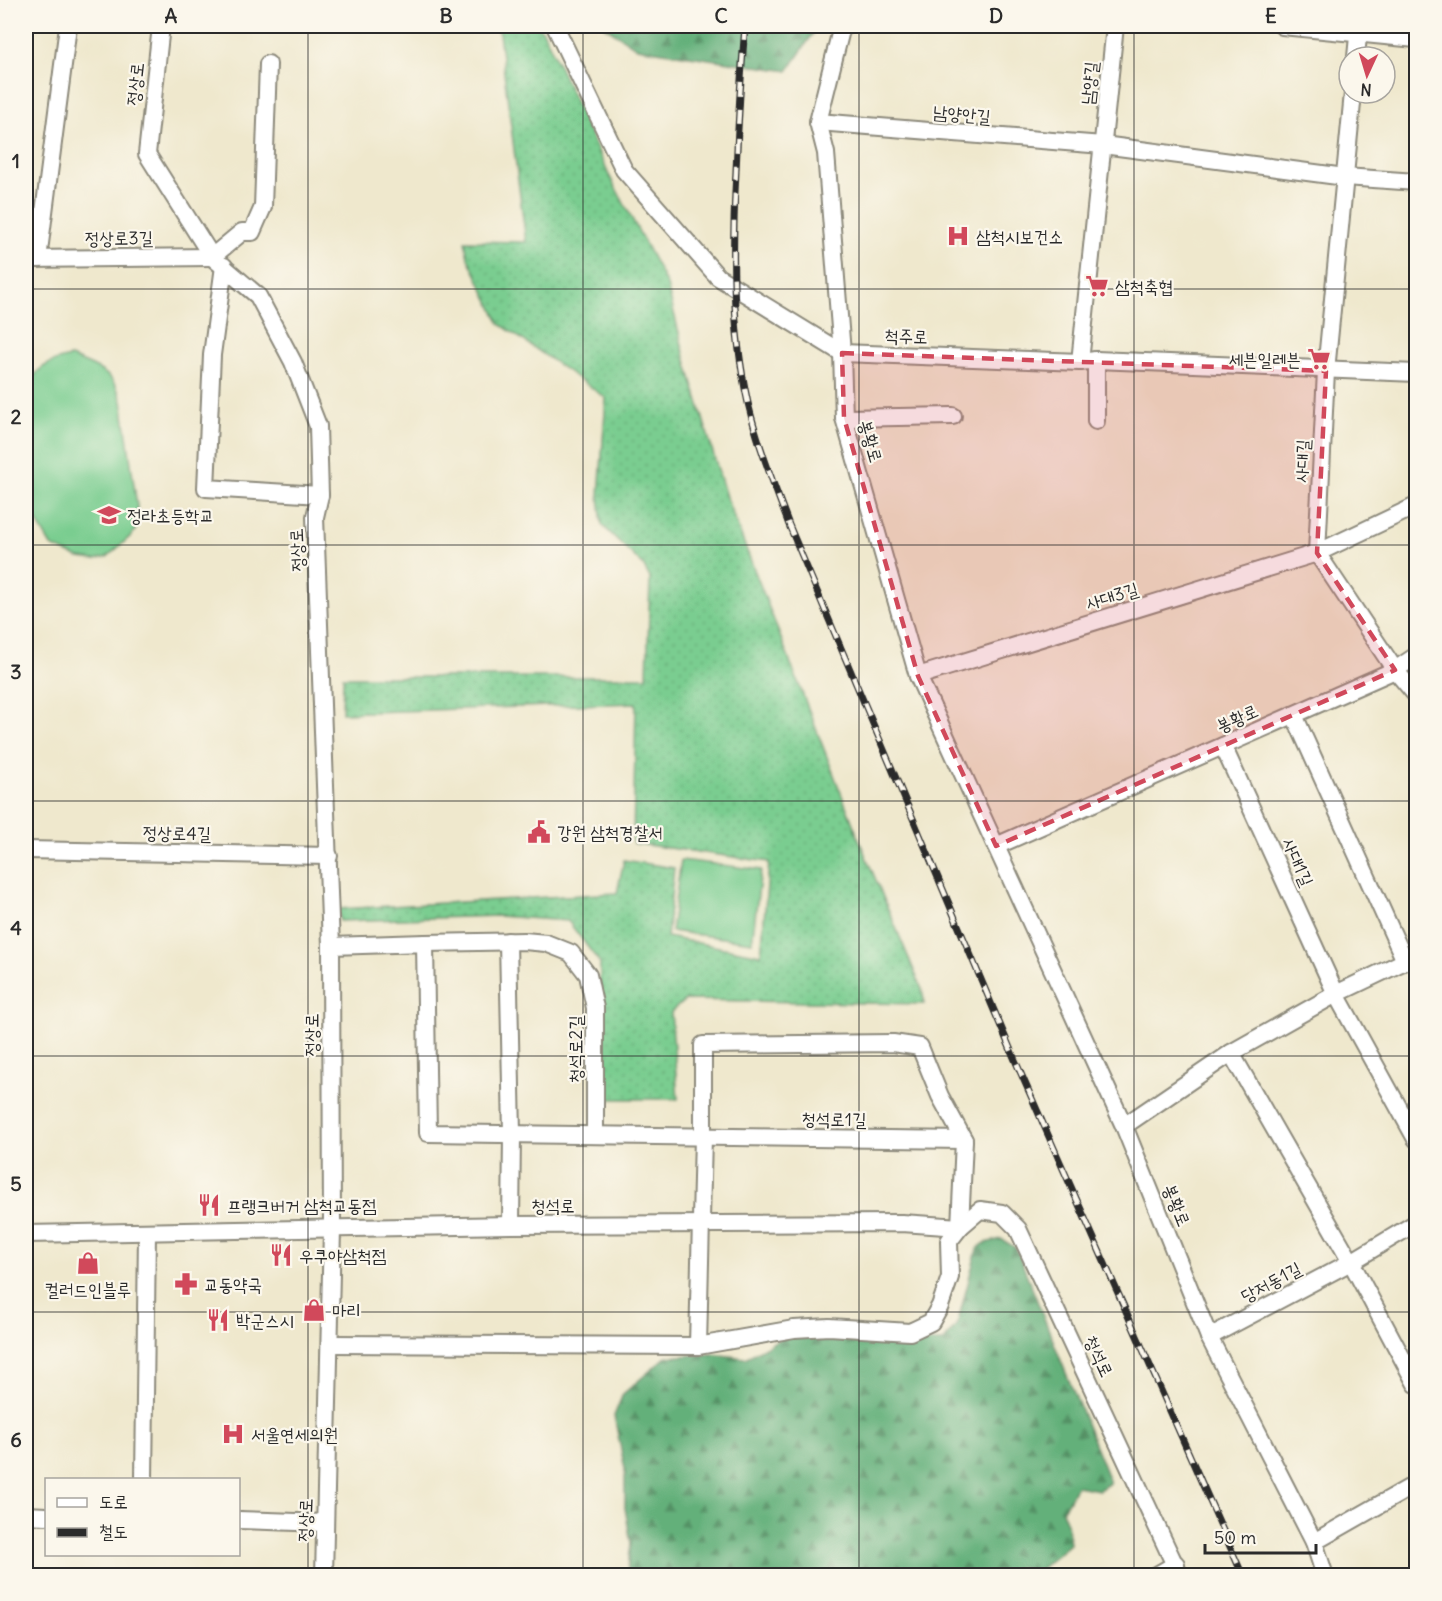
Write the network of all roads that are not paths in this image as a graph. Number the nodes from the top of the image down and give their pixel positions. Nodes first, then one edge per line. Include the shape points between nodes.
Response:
1 (68, 26) edge
2 (161, 26) edge
3 (555, 26) edge
4 (842, 26) edge
5 (1115, 26) edge
6 (1282, 26) edge
7 (1359, 29) edge
8 (1416, 39) edge
9 (1357, 45) edge
10 (268, 64) dead end
11 (1352, 105) edge
12 (818, 122) junction
13 (1103, 145) junction
14 (1345, 177) junction
15 (1416, 182) edge
16 (32, 259) edge
17 (218, 262) junction
18 (842, 353) junction
19 (1088, 361) junction
20 (1326, 371) junction
21 (1416, 373) edge
22 (953, 416) dead end
23 (844, 418) junction
24 (1096, 421) dead end
25 (321, 495) junction
26 (1416, 506) edge
27 (1317, 553) junction
28 (1416, 656) edge
29 (1395, 670) junction
30 (918, 676) junction
31 (1416, 695) edge
32 (1294, 715) junction
33 (1223, 746) junction
34 (996, 846) junction
35 (26, 850) edge
36 (328, 856) junction
37 (508, 941) junction
38 (425, 943) junction
39 (330, 946) junction
40 (1411, 957) edge
41 (1336, 994) junction
42 (1231, 1053) junction
43 (1124, 1126) junction
44 (512, 1134) junction
45 (595, 1135) junction
46 (704, 1136) junction
47 (1416, 1139) edge
48 (964, 1140) junction
49 (1416, 1223) edge
50 (701, 1224) junction
51 (511, 1225) junction
52 (960, 1227) junction
53 (332, 1229) junction
54 (147, 1233) junction
55 (26, 1234) edge
56 (1351, 1262) junction
57 (1209, 1337) junction
58 (330, 1344) junction
59 (698, 1346) junction
60 (1416, 1384) edge
61 (144, 1478) edge
62 (1416, 1484) edge
63 (26, 1515) edge
64 (45, 1516) edge
65 (240, 1520) edge
66 (325, 1523) junction
67 (1314, 1542) junction
68 (1178, 1570) edge
69 (324, 1575) edge
70 (1155, 1575) edge
71 (1325, 1575) edge

1 - 16 street
2 - 17 street, 정상로 via 147,154
3 - 18 street, 척주로 via 624,170 718,278
4 - 12 street, 봉황로
5 - 13 street, 남양길
6 - 7 street
7 - 8 street
7 - 9 street
10 - 17 street via 263,207 252,232 243,232
11 - 14 street
12 - 13 street, 남양안길
12 - 18 street, 봉황로 via 826,153
13 - 14 street, 남양안길
13 - 19 street
14 - 15 street, 남양안길
14 - 20 street
16 - 17 street, 정상로3길
17 - 25 street, 정상로 via 258,296 293,362 318,426
17 - 25 street via 206,488
18 - 19 street, 척주로
18 - 23 street, 봉황로
19 - 20 street, 척주로
19 - 24 street
20 - 21 street, 척주로
20 - 27 street, 사대길
22 - 23 street
23 - 30 street, 봉황로
25 - 36 street, 정상로 via 315,517
26 - 27 street
27 - 29 street
27 - 30 street, 사대3길
28 - 29 street, 봉황로
29 - 31 street
29 - 32 street, 봉황로
30 - 34 street, 봉황로
32 - 33 street, 봉황로
32 - 40 street
33 - 34 street, 봉황로
33 - 41 street, 사대1길
34 - 43 street, 봉황로
35 - 36 street, 정상로4길
36 - 39 street, 정상로
37 - 38 street, 청석로2길
37 - 44 street
37 - 45 street, 청석로2길 via 546,943 571,953 588,975 595,1008
38 - 39 street, 청석로2길
38 - 44 street via 428,1133
39 - 53 street, 정상로
40 - 41 street
41 - 42 street
41 - 47 street, 사대1길
42 - 43 street
42 - 56 street
43 - 57 street, 봉황로
44 - 45 street
44 - 51 street
45 - 46 street, 청석로1길
46 - 48 street, 청석로1길
46 - 48 street via 703,1045 893,1043 920,1047
46 - 50 street
48 - 52 street
49 - 56 street, 당저동1길
50 - 51 street, 청석로
50 - 52 street, 청석로 via 902,1223
50 - 59 street
51 - 53 street, 청석로
52 - 59 street via 949,1240 950,1277 940,1306 930,1322 910,1332 794,1329
52 - 68 street, 청석로 via 981,1210 1002,1213 1018,1229
53 - 54 street, 청석로
53 - 58 street, 정상로
54 - 55 street, 청석로
54 - 61 street
56 - 57 street, 당저동1길
56 - 60 street
57 - 67 street, 봉황로
58 - 59 street
58 - 66 street, 정상로
62 - 67 street
63 - 64 street
65 - 66 street
66 - 69 street, 정상로
67 - 71 street, 봉황로
68 - 70 street, 청석로

